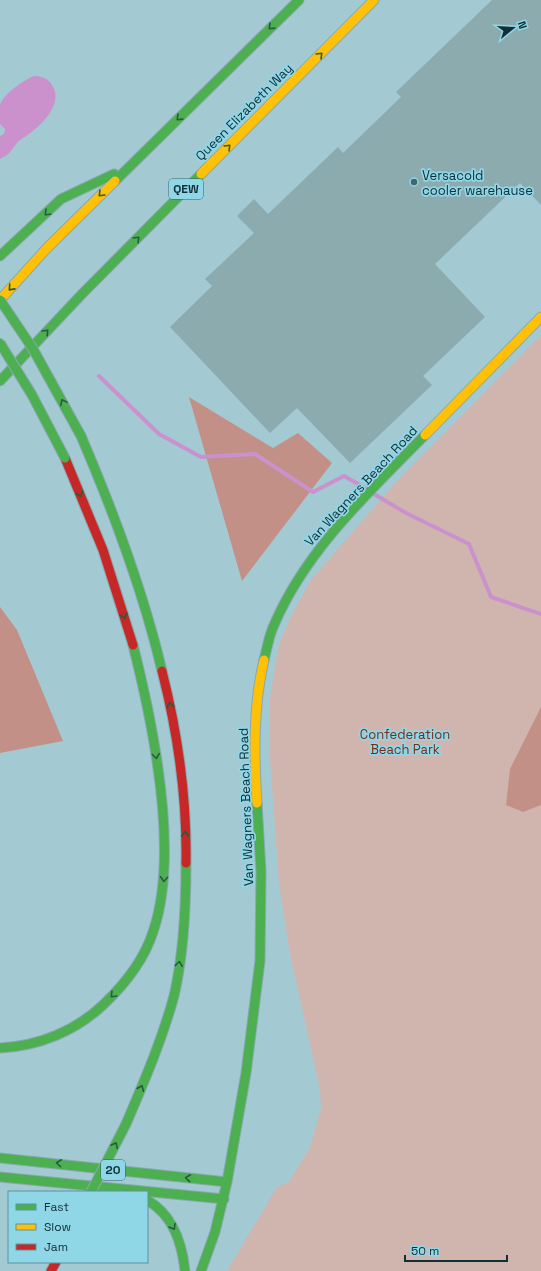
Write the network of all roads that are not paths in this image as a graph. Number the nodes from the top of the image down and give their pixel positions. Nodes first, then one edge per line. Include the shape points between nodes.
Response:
1 (299, 0) edge
2 (374, 0) edge
3 (129, 167) junction
4 (0, 256) edge
5 (0, 300) edge
6 (541, 317) edge
7 (0, 343) edge
8 (0, 381) edge
9 (0, 1048) edge
10 (0, 1158) edge
11 (0, 1177) edge
12 (227, 1182) junction
13 (116, 1190) edge
14 (92, 1191) edge
15 (128, 1191) edge
16 (148, 1193) edge
17 (224, 1199) junction
18 (148, 1201) edge
19 (185, 1271) edge
20 (201, 1271) edge

1 -> 3 main road
8 -> 2 main road, Queen Elizabeth Way / QEW via 93,283
3 -> 4 main road via 61,199
3 -> 5 main road via 47,248
14 -> 5 main road, bridge via 126,1124 150,1068 178,976 185,923 184,808 175,730 160,656 145,600 106,491 82,436 49,375 17,322
6 - 12 main road, Van Wagners Beach Road via 323,543 293,586 273,626 258,685 256,768 262,871 260,961 246,1073
7 -> 9 main road, bridge via 32,395 65,458 114,580 136,656 154,738 165,864 163,894 157,922 135,970 115,995 73,1027 40,1041
12 -> 10 main road, 20
11 - 13 main road, 20
12 - 17 main road, Van Wagners Beach Road
13 - 15 main road, 20
16 - 17 main road, 20
17 - 20 main road, Van Wagners Beach Road
18 -> 19 main road via 164,1211 180,1238

